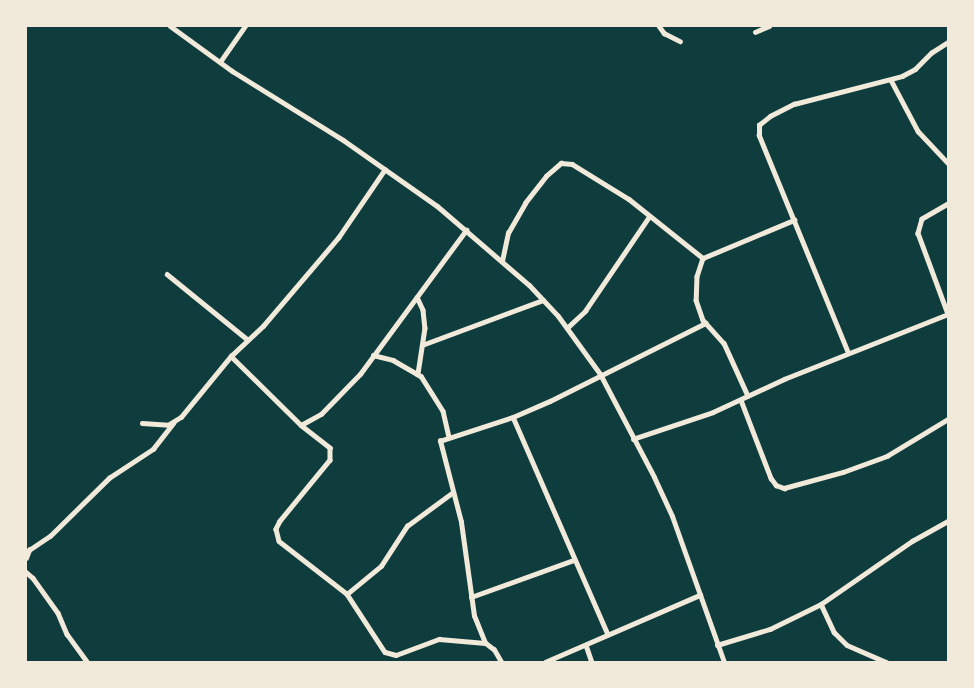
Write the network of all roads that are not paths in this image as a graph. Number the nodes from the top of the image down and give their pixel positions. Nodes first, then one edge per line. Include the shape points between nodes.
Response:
1 (170, 26) edge
2 (244, 26) edge
3 (659, 26) edge
4 (768, 26) edge
5 (755, 32) dead end
6 (680, 41) dead end
7 (948, 42) edge
8 (220, 62) junction
9 (891, 80) junction
10 (948, 163) edge
11 (386, 169) junction
12 (948, 204) edge
13 (649, 217) junction
14 (794, 220) junction
15 (466, 230) junction
16 (703, 258) junction
17 (502, 261) junction
18 (167, 274) dead end
19 (417, 297) junction
20 (543, 300) junction
21 (948, 314) edge
22 (706, 323) junction
23 (567, 328) junction
24 (247, 339) junction
25 (422, 345) junction
26 (848, 354) junction
27 (373, 355) junction
28 (231, 356) junction
29 (418, 374) junction
30 (600, 374) junction
31 (748, 396) junction
32 (741, 400) junction
33 (513, 417) junction
34 (948, 419) edge
35 (142, 423) dead end
36 (173, 423) junction
37 (301, 425) junction
38 (449, 436) junction
39 (633, 439) junction
40 (452, 493) junction
41 (948, 521) edge
42 (26, 558) edge
43 (574, 560) junction
44 (26, 572) edge
45 (346, 594) junction
46 (700, 595) junction
47 (471, 597) junction
48 (821, 604) junction
49 (608, 634) junction
50 (485, 643) junction
51 (586, 645) junction
52 (717, 645) junction
53 (87, 663) edge
54 (501, 663) edge
55 (545, 663) edge
56 (592, 663) edge
57 (724, 663) edge
58 (886, 663) edge

1 - 8 street
2 - 8 street
3 - 6 street
4 - 5 street
7 - 9 street via 915,69
8 - 11 street
9 - 10 street via 918,131
9 - 14 street via 794,104 762,121 759,136
11 - 15 street
11 - 24 street via 338,238 263,326
12 - 21 street via 922,219 918,233
13 - 16 street
13 - 17 street via 629,199 572,164 561,164 525,203 508,233
13 - 23 street via 585,311
14 - 16 street
14 - 26 street
15 - 17 street
15 - 19 street
16 - 22 street via 694,294
17 - 20 street
18 - 24 street
19 - 25 street via 425,328
19 - 27 street
20 - 23 street
20 - 25 street
21 - 26 street
22 - 30 street
22 - 31 street via 724,343
23 - 30 street
24 - 28 street
25 - 29 street
26 - 31 street
27 - 29 street via 393,360
27 - 37 street via 321,414
28 - 36 street
28 - 37 street
29 - 38 street via 443,411
30 - 33 street
30 - 39 street
31 - 32 street
32 - 34 street via 771,478 784,488 887,456
32 - 39 street
33 - 38 street
33 - 43 street
35 - 36 street
36 - 42 street via 153,449 109,478 50,536 29,550
37 - 45 street via 330,448 330,460 280,521 276,536
38 - 40 street via 439,444
39 - 46 street via 672,516
40 - 45 street via 408,526 381,566
40 - 47 street
41 - 48 street
43 - 47 street
43 - 49 street
44 - 53 street via 58,613
45 - 50 street via 390,655 439,639
46 - 49 street
46 - 52 street
47 - 50 street
48 - 52 street via 770,628
48 - 58 street via 834,632 847,645
49 - 51 street
50 - 54 street
51 - 55 street
51 - 56 street
52 - 57 street

